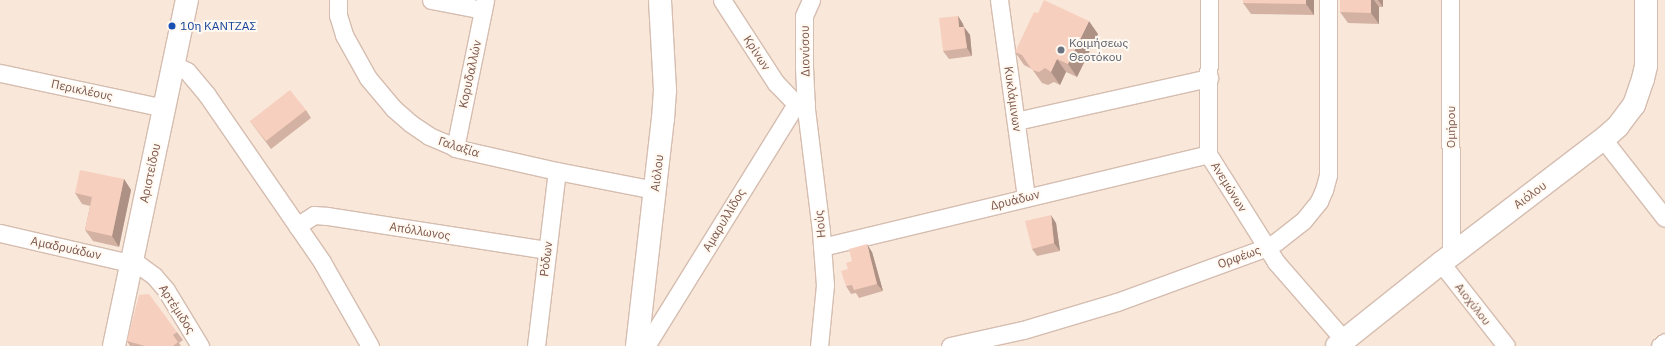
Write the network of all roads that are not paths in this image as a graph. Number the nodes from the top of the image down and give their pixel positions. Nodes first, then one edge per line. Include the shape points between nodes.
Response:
1 (187, 0) edge
2 (338, 0) edge
3 (431, 0) edge
4 (660, 0) edge
5 (722, 0) edge
6 (811, 0) edge
7 (999, 0) edge
8 (1209, 0) edge
9 (1328, 0) edge
10 (1450, 0) edge
11 (1646, 0) edge
12 (484, 5) edge
13 (173, 64) junction
14 (0, 73) edge
15 (1209, 78) junction
16 (801, 103) junction
17 (164, 108) junction
18 (1016, 120) junction
19 (1603, 139) junction
20 (455, 148) junction
21 (1208, 154) junction
22 (557, 171) junction
23 (655, 190) junction
24 (1026, 197) junction
25 (1665, 218) edge
26 (297, 226) junction
27 (0, 233) edge
28 (822, 247) junction
29 (1267, 247) junction
30 (546, 250) junction
31 (1446, 259) junction
32 (132, 262) junction
33 (1665, 342) edge
34 (1341, 343) edge
35 (114, 346) edge
36 (200, 346) edge
37 (370, 346) edge
38 (536, 346) edge
39 (637, 346) edge
40 (646, 346) edge
41 (818, 346) edge
42 (950, 346) edge
43 (1506, 346) edge
44 (1660, 346) edge

1 - 13 street, Αριστείδου
2 - 20 street, Γαλαξία via 338,15 344,35 358,62 382,96 410,123
3 - 12 street
4 - 23 street, Αιόλου via 665,90
5 - 16 street, Κρίνων via 776,83
6 - 16 street, Διονύσου via 804,16
7 - 18 street, Κυκλάμινων
8 - 15 street, Ανεμώνων
9 - 29 street, Ορφέως via 1328,175 1324,190 1312,212
10 - 31 street, Ομήρου
11 - 19 street, Αιόλου via 1646,66 1640,92 1627,115
12 - 20 street, Κορυδαλλών
13 - 17 street, Αριστείδου
13 - 26 street via 195,79
14 - 17 street, Περικλέους
15 - 18 street
15 - 21 street, Ανεμώνων
16 - 28 street, Ηούς
16 - 40 street, Αμαρυλλίδος
17 - 32 street, Αριστείδου
18 - 24 street, Κυκλάμινων
19 - 25 street
19 - 31 street, Αιόλου
20 - 22 street, Γαλαξία
21 - 24 street, Δρυάδων
21 - 29 street, Ανεμώνων
22 - 23 street, Γαλαξία
22 - 30 street, Ρόδων
23 - 39 street, Αιόλου
24 - 28 street, Δρυάδων
26 - 30 street, Απόλλωνος via 314,215 327,216
26 - 37 street via 322,262
27 - 32 street, Αμαδρυάδων
28 - 41 street, Ηούς via 824,298
29 - 34 street, Ανεμώνων via 1276,262
29 - 42 street, Ορφέως via 1117,302 1023,330
30 - 38 street, Ρόδων
31 - 34 street, Αιόλου
31 - 43 street, Αιοχύλου
32 - 35 street, Αριστείδου
32 - 36 street, Αρτέμιδος via 154,276 166,290
33 - 44 street

